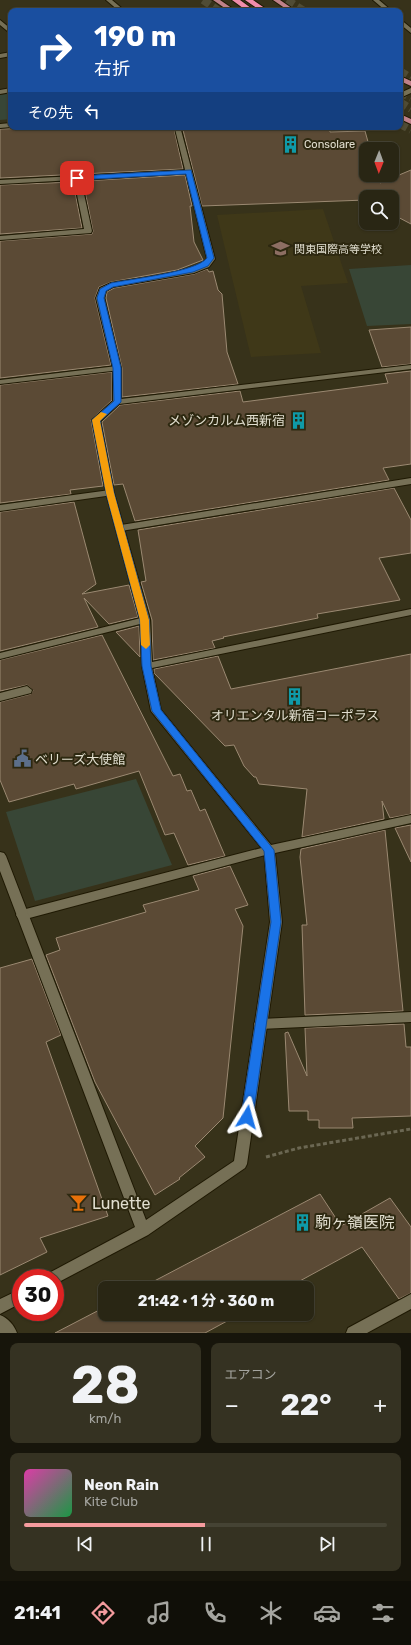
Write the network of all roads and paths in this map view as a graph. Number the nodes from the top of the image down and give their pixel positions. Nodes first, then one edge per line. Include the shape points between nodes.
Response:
1 (109, 0) edge
2 (216, 0) edge
3 (235, 0) edge
4 (248, 0) edge
5 (276, 0) edge
6 (376, 0) edge
7 (118, 8) edge
8 (228, 8) edge
9 (247, 8) edge
10 (261, 8) edge
11 (288, 8) edge
12 (385, 8) edge
13 (0, 22) edge
14 (403, 24) edge
15 (8, 29) edge
16 (411, 31) edge
17 (178, 130) edge
18 (189, 172) junction
19 (77, 178) junction
20 (0, 182) edge
21 (0, 238) edge
22 (411, 367) edge
23 (117, 368) junction
24 (0, 382) edge
25 (117, 402) junction
26 (411, 481) edge
27 (110, 493) junction
28 (0, 508) edge
29 (121, 528) junction
30 (411, 612) edge
31 (145, 620) junction
32 (0, 656) edge
33 (147, 666) junction
34 (27, 690) dead end
35 (0, 697) edge
36 (411, 819) edge
37 (269, 850) junction
38 (0, 856) edge
39 (22, 915) junction
40 (411, 1017) edge
41 (260, 1024) junction
42 (411, 1129) edge
43 (240, 1164) junction
44 (143, 1230) junction
45 (64, 1273) edge
46 (12, 1301) edge
47 (411, 1301) edge
48 (0, 1307) edge
49 (0, 1322) edge
50 (10, 1333) edge
51 (353, 1333) edge

1 - 7 street
2 - 8 main road
3 - 9 highway
4 - 10 highway
5 - 11 main road
6 - 12 street
13 - 15 street
14 - 16 street
17 - 18 street
18 - 19 street
18 - 23 street via 210,258 206,265 191,270 111,285 103,290 100,298
19 - 20 street
19 - 21 street via 88,231
22 - 25 street
23 - 24 street
23 - 25 street
25 - 27 street via 96,420
26 - 29 street
27 - 28 street
27 - 29 street
29 - 31 street
30 - 33 street
31 - 32 street
31 - 33 street
33 - 37 street via 156,711
34 - 35 street
36 - 37 street
37 - 39 street
37 - 41 street via 276,922
38 - 39 street
39 - 44 street
40 - 41 street
41 - 43 street
42 - 43 path via 299,1148
43 - 44 street
44 - 45 street
46 - 48 street
47 - 51 street
49 - 50 street

